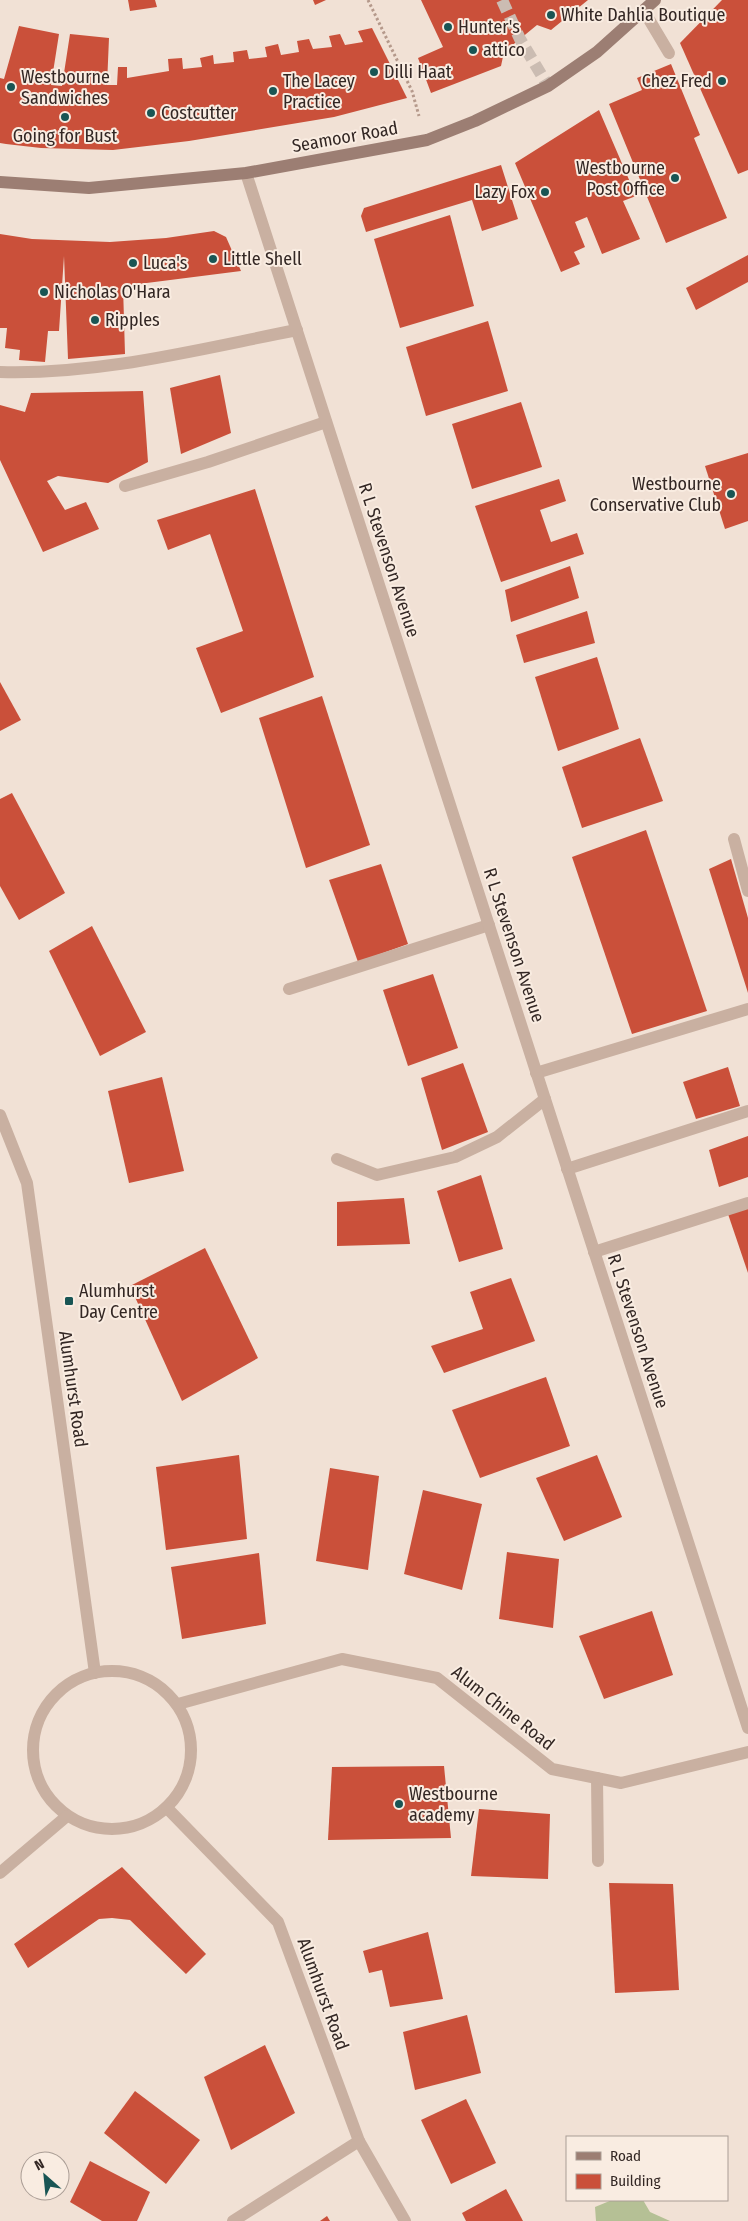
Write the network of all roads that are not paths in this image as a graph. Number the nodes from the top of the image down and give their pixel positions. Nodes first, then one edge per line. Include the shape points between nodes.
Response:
1 (655, 0) edge
2 (644, 11) junction
3 (669, 53) dead end
4 (246, 173) junction
5 (0, 182) edge
6 (297, 330) junction
7 (0, 372) edge
8 (326, 422) junction
9 (125, 486) dead end
10 (734, 839) dead end
11 (748, 891) edge
12 (489, 925) junction
13 (288, 989) dead end
14 (748, 1009) edge
15 (536, 1073) junction
16 (545, 1099) junction
17 (748, 1111) edge
18 (0, 1115) edge
19 (4, 1138) edge
20 (337, 1159) dead end
21 (567, 1169) junction
22 (748, 1203) edge
23 (594, 1252) junction
24 (94, 1673) junction
25 (178, 1704) junction
26 (748, 1728) edge
27 (748, 1752) edge
28 (597, 1778) junction
29 (167, 1808) junction
30 (67, 1816) junction
31 (598, 1861) dead end
32 (0, 1872) edge
33 (359, 2141) junction
34 (233, 2221) edge
35 (405, 2221) edge

1 - 2 street, Seamoor Road
2 - 3 street
2 - 4 street, Seamoor Road via 597,52 548,86 475,121 426,140
4 - 5 street, Seamoor Road via 89,188
4 - 6 street, R L Stevenson Avenue
6 - 7 street via 105,366 30,373
6 - 8 street, R L Stevenson Avenue
8 - 9 street
8 - 12 street, R L Stevenson Avenue
10 - 11 street
12 - 13 street
12 - 15 street, R L Stevenson Avenue
14 - 15 street
15 - 16 street, R L Stevenson Avenue
16 - 20 street via 496,1137 455,1158 377,1175
16 - 21 street, R L Stevenson Avenue
17 - 21 street
18 - 19 street, Alumhurst Road
19 - 24 street, Alumhurst Road via 27,1183
21 - 23 street, R L Stevenson Avenue
22 - 23 street
23 - 26 street, R L Stevenson Avenue
24 - 25 street via 118,1670 141,1676
24 - 30 street via 70,1682 50,1700 37,1723 32,1749 36,1774 48,1798
25 - 28 street, Alum Chine Road via 342,1660 437,1678 552,1768
25 - 29 street via 188,1725 192,1747 190,1769 181,1790
27 - 28 street, Alum Chine Road via 621,1783
28 - 31 street
29 - 30 street via 145,1823 119,1830 92,1828
29 - 33 street, Alumhurst Road via 278,1922
30 - 32 street
33 - 34 street
33 - 35 street, Alumhurst Road

